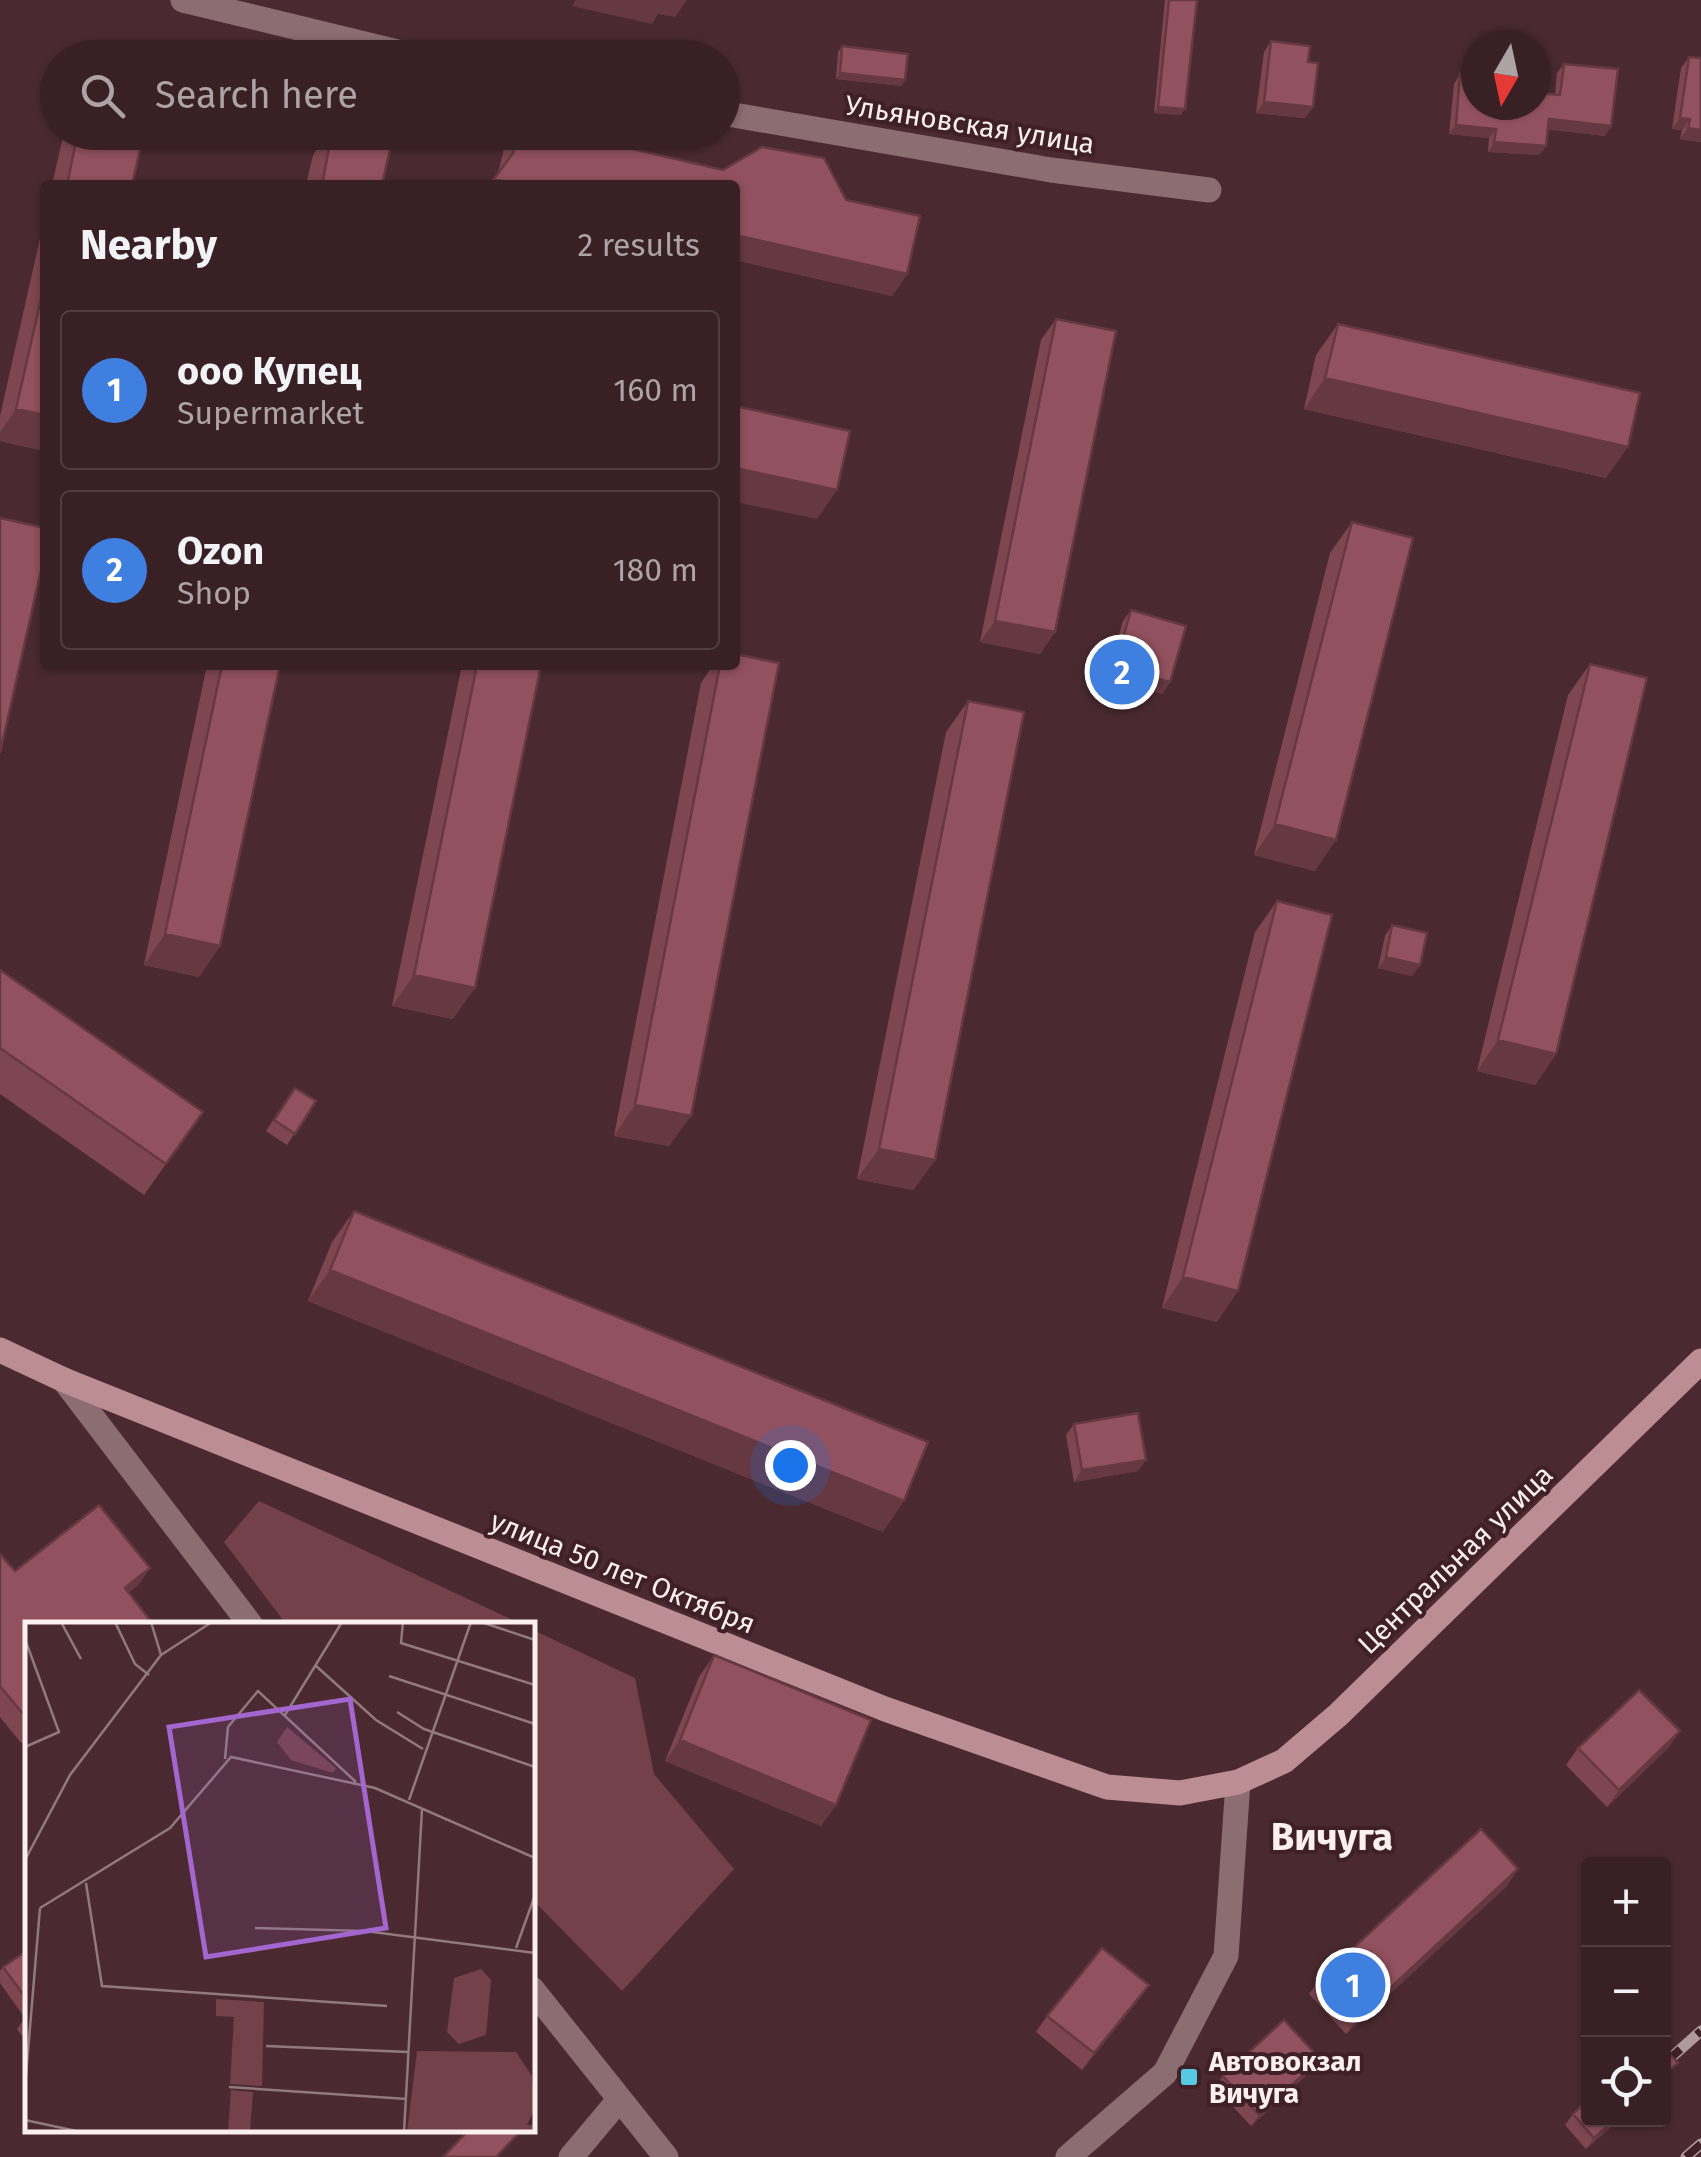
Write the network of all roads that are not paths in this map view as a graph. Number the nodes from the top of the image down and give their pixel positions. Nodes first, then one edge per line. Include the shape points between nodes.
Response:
1 (183, 0) edge
2 (348, 40) edge
3 (740, 116) edge
4 (1209, 190) dead end
5 (0, 1350) edge
6 (1701, 1361) edge
7 (64, 1380) junction
8 (248, 1622) edge
9 (1238, 1782) junction
10 (535, 1993) edge
11 (619, 2100) junction
12 (571, 2157) edge
13 (666, 2157) edge
14 (1068, 2157) edge

1 - 2 street
3 - 4 street, Ульяновская улица
5 - 7 main road, улица 50 лет Октября
6 - 9 main road, Центральная улица via 1338,1715 1284,1761
7 - 8 street
7 - 9 main road, улица 50 лет Октября via 885,1709 1107,1787 1180,1793
9 - 14 street via 1226,1956 1164,2073
10 - 11 street
11 - 12 street
11 - 13 street

